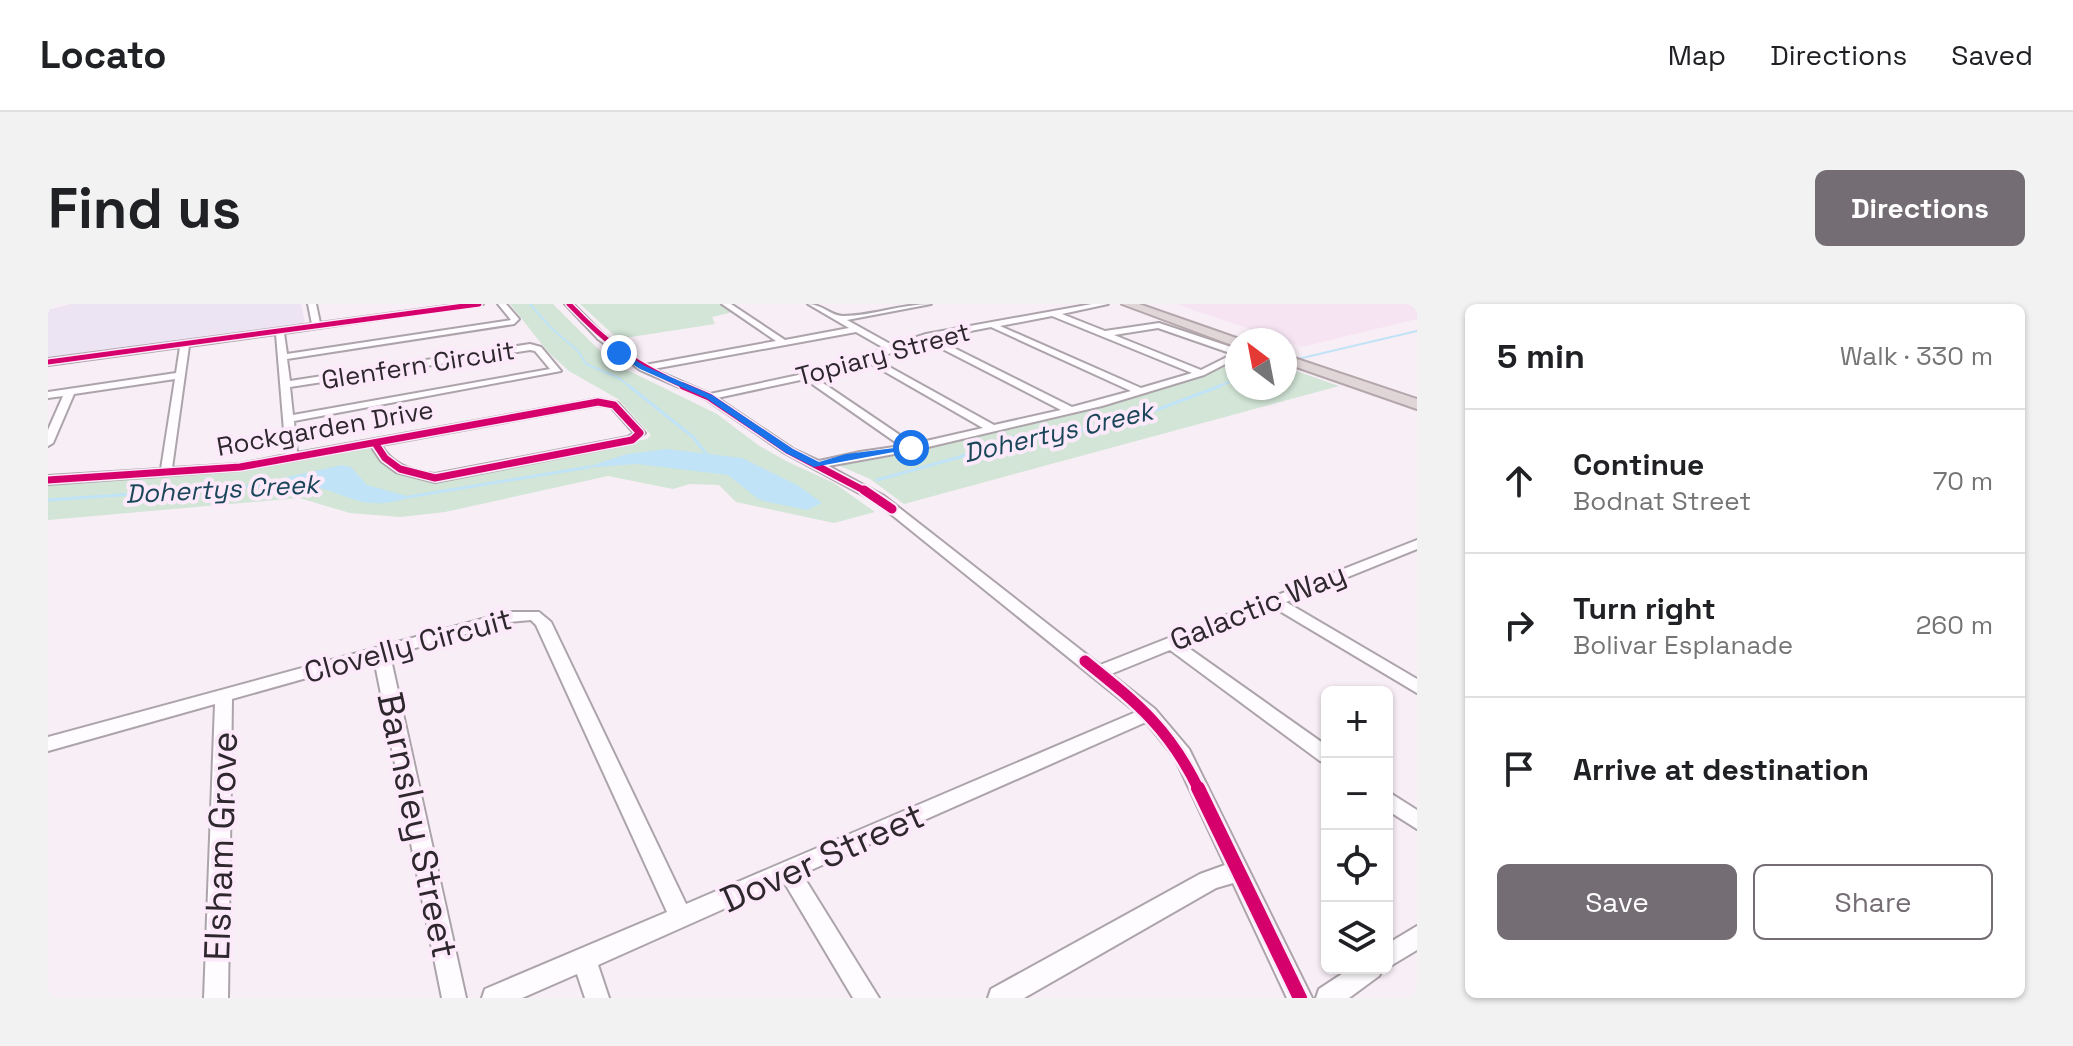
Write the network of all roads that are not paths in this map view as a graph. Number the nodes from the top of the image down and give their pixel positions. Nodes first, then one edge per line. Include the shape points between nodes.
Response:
1 (312, 304) edge
2 (479, 304) edge
3 (502, 304) edge
4 (569, 304) edge
5 (726, 304) edge
6 (812, 304) edge
7 (927, 304) edge
8 (1104, 304) edge
9 (1128, 304) edge
10 (1156, 304) edge
11 (1053, 314) junction
12 (839, 319) junction
13 (992, 325) junction
14 (317, 326) junction
15 (857, 329) junction
16 (1225, 329) edge
17 (280, 331) junction
18 (1104, 334) junction
19 (926, 337) junction
20 (1225, 338) edge
21 (783, 342) junction
22 (185, 344) junction
23 (891, 348) junction
24 (1225, 350) edge
25 (1297, 355) edge
26 (284, 357) junction
27 (869, 359) junction
28 (1225, 360) edge
29 (48, 362) edge
30 (1297, 362) edge
31 (643, 368) junction
32 (1201, 373) junction
33 (181, 375) junction
34 (806, 376) junction
35 (1347, 376) junction
36 (285, 385) junction
37 (70, 391) junction
38 (1139, 391) junction
39 (1417, 393) edge
40 (48, 395) edge
41 (709, 397) junction
42 (1417, 404) edge
43 (1070, 410) junction
44 (288, 419) junction
45 (993, 429) junction
46 (48, 443) edge
47 (375, 443) junction
48 (911, 448) junction
49 (292, 458) junction
50 (818, 465) junction
51 (166, 472) junction
52 (48, 480) edge
53 (1417, 544) edge
54 (1273, 601) junction
55 (1170, 642) junction
56 (381, 652) junction
57 (1099, 672) junction
58 (1417, 687) edge
59 (224, 695) junction
60 (1149, 713) junction
61 (48, 744) edge
62 (1321, 752) edge
63 (1393, 803) edge
64 (1417, 821) edge
65 (789, 871) junction
66 (1239, 873) junction
67 (681, 918) junction
68 (1417, 937) edge
69 (1393, 953) edge
70 (584, 959) junction
71 (1362, 974) edge
72 (216, 998) edge
73 (454, 998) edge
74 (494, 998) edge
75 (597, 998) edge
76 (867, 998) edge
77 (1000, 998) edge
78 (1300, 998) edge
79 (1328, 998) edge

1 - 14 street
2 - 14 street
3 - 26 street via 514,322
4 - 31 street via 601,337
5 - 21 street
6 - 12 street
7 - 12 street
8 - 11 street, Topiary Street
9 - 20 highway
10 - 16 highway
11 - 13 street, Topiary Street
11 - 18 street
12 - 15 street
13 - 19 street, Topiary Street
13 - 38 street
14 - 17 street
15 - 21 street
15 - 23 street
17 - 22 street
17 - 26 street
18 - 24 street via 1159,325
18 - 32 street
19 - 23 street, Topiary Street
19 - 43 street
21 - 31 street
22 - 29 street
22 - 33 street
23 - 27 street, Topiary Street
25 - 35 highway
26 - 36 street
27 - 34 street, Topiary Street
27 - 45 street
28 - 32 street
30 - 35 highway
31 - 41 street
32 - 38 street
33 - 37 street
33 - 51 street
34 - 41 street, Topiary Street
34 - 48 street
35 - 39 highway
35 - 42 highway
36 - 44 street
36 - 44 street, Glenfern Circuit via 530,347 556,369
37 - 40 street
37 - 46 street
38 - 43 street
41 - 50 street
43 - 45 street
44 - 49 street
45 - 48 street
47 - 47 street, Rockgarden Drive via 404,472 435,478 639,436 639,431 607,402
47 - 49 street, Rockgarden Drive
48 - 50 street
49 - 51 street, Rockgarden Drive
50 - 57 street via 880,499
51 - 52 street, Rockgarden Drive
53 - 54 street, Galactic Way
54 - 55 street, Galactic Way
54 - 58 street
55 - 57 street, Galactic Way
55 - 62 street
56 - 59 street, Clovelly Circuit
56 - 67 street, Clovelly Circuit via 518,615 540,617
56 - 73 street, Barnsley Street
57 - 60 street
59 - 61 street, Clovelly Circuit
59 - 72 street, Elsham Grove
60 - 65 street, Dover Street
60 - 66 street via 1182,754
63 - 64 street
65 - 67 street, Dover Street
65 - 76 street
66 - 77 street via 1208,881
66 - 78 street
67 - 70 street, Dover Street
68 - 69 street
70 - 74 street, Dover Street
70 - 75 street
71 - 79 street

